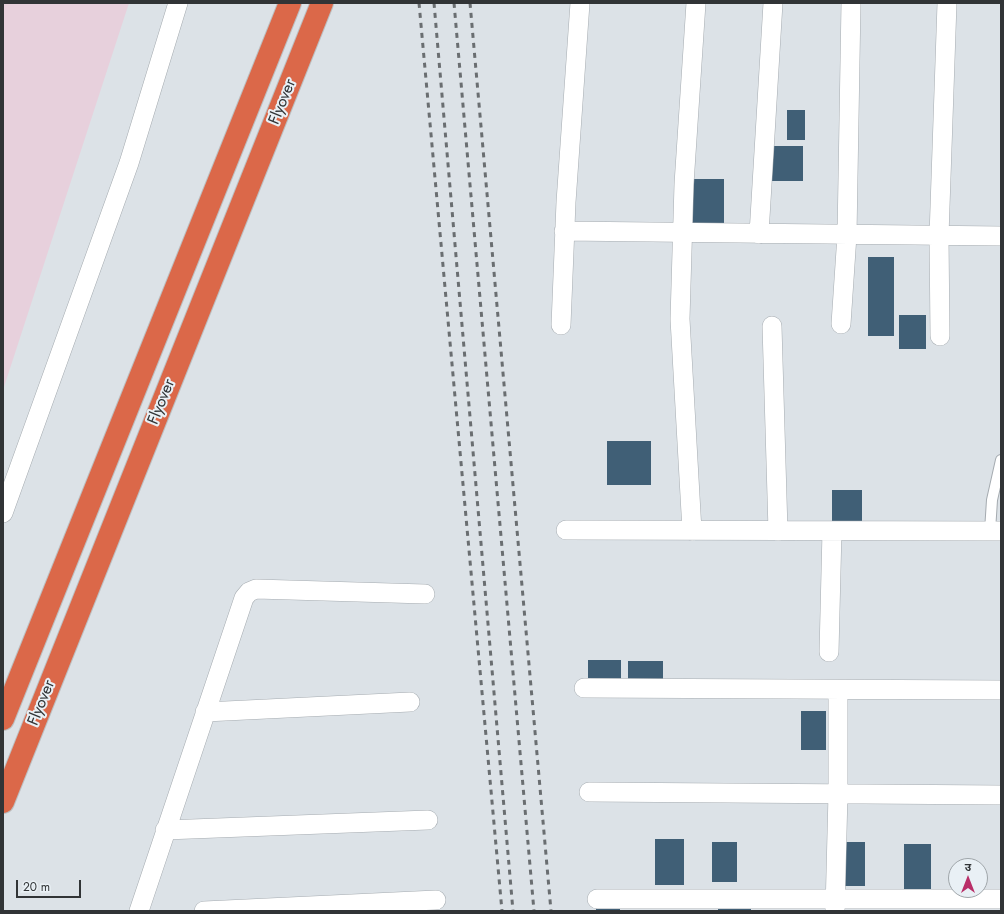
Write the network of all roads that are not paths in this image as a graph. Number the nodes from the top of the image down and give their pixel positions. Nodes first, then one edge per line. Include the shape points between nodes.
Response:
1 (178, 3) edge
2 (290, 3) edge
3 (322, 3) edge
4 (580, 3) edge
5 (696, 3) edge
6 (773, 3) edge
7 (851, 3) edge
8 (947, 3) edge
9 (564, 231) junction
10 (683, 233) junction
11 (759, 234) junction
12 (847, 234) junction
13 (939, 236) junction
14 (1001, 236) edge
15 (841, 324) dead end
16 (561, 325) dead end
17 (772, 326) dead end
18 (940, 336) dead end
19 (1001, 460) edge
20 (3, 513) edge
21 (566, 530) dead end
22 (692, 531) junction
23 (778, 531) junction
24 (832, 531) junction
25 (996, 531) edge
26 (425, 594) dead end
27 (829, 652) dead end
28 (584, 688) dead end
29 (838, 690) junction
30 (1001, 690) edge
31 (410, 702) dead end
32 (205, 712) junction
33 (3, 719) edge
34 (589, 792) dead end
35 (838, 794) junction
36 (1001, 795) edge
37 (3, 802) edge
38 (428, 820) dead end
39 (166, 830) junction
40 (597, 899) dead end
41 (1001, 899) edge
42 (436, 900) dead end
43 (835, 905) edge
44 (138, 911) edge
45 (204, 911) edge

1 - 20 street via 128,163
2 - 33 highway, Flyover
3 - 37 highway, Flyover
4 - 9 street
5 - 10 street
6 - 11 street
7 - 12 street
8 - 13 street
9 - 10 street
9 - 16 street
10 - 11 street
10 - 22 street via 680,319
11 - 12 street
12 - 13 street
12 - 15 street
13 - 14 street
13 - 18 street
17 - 23 street
19 - 25 lane via 992,500
21 - 22 street
22 - 23 street
23 - 24 street
24 - 25 street
24 - 27 street
26 - 32 street via 256,589 249,592 244,598
28 - 29 street
29 - 30 street
29 - 35 street
31 - 32 street
32 - 39 street
34 - 35 street
35 - 36 street
35 - 43 street
38 - 39 street
39 - 44 street
40 - 43 street
41 - 43 street
42 - 45 street

